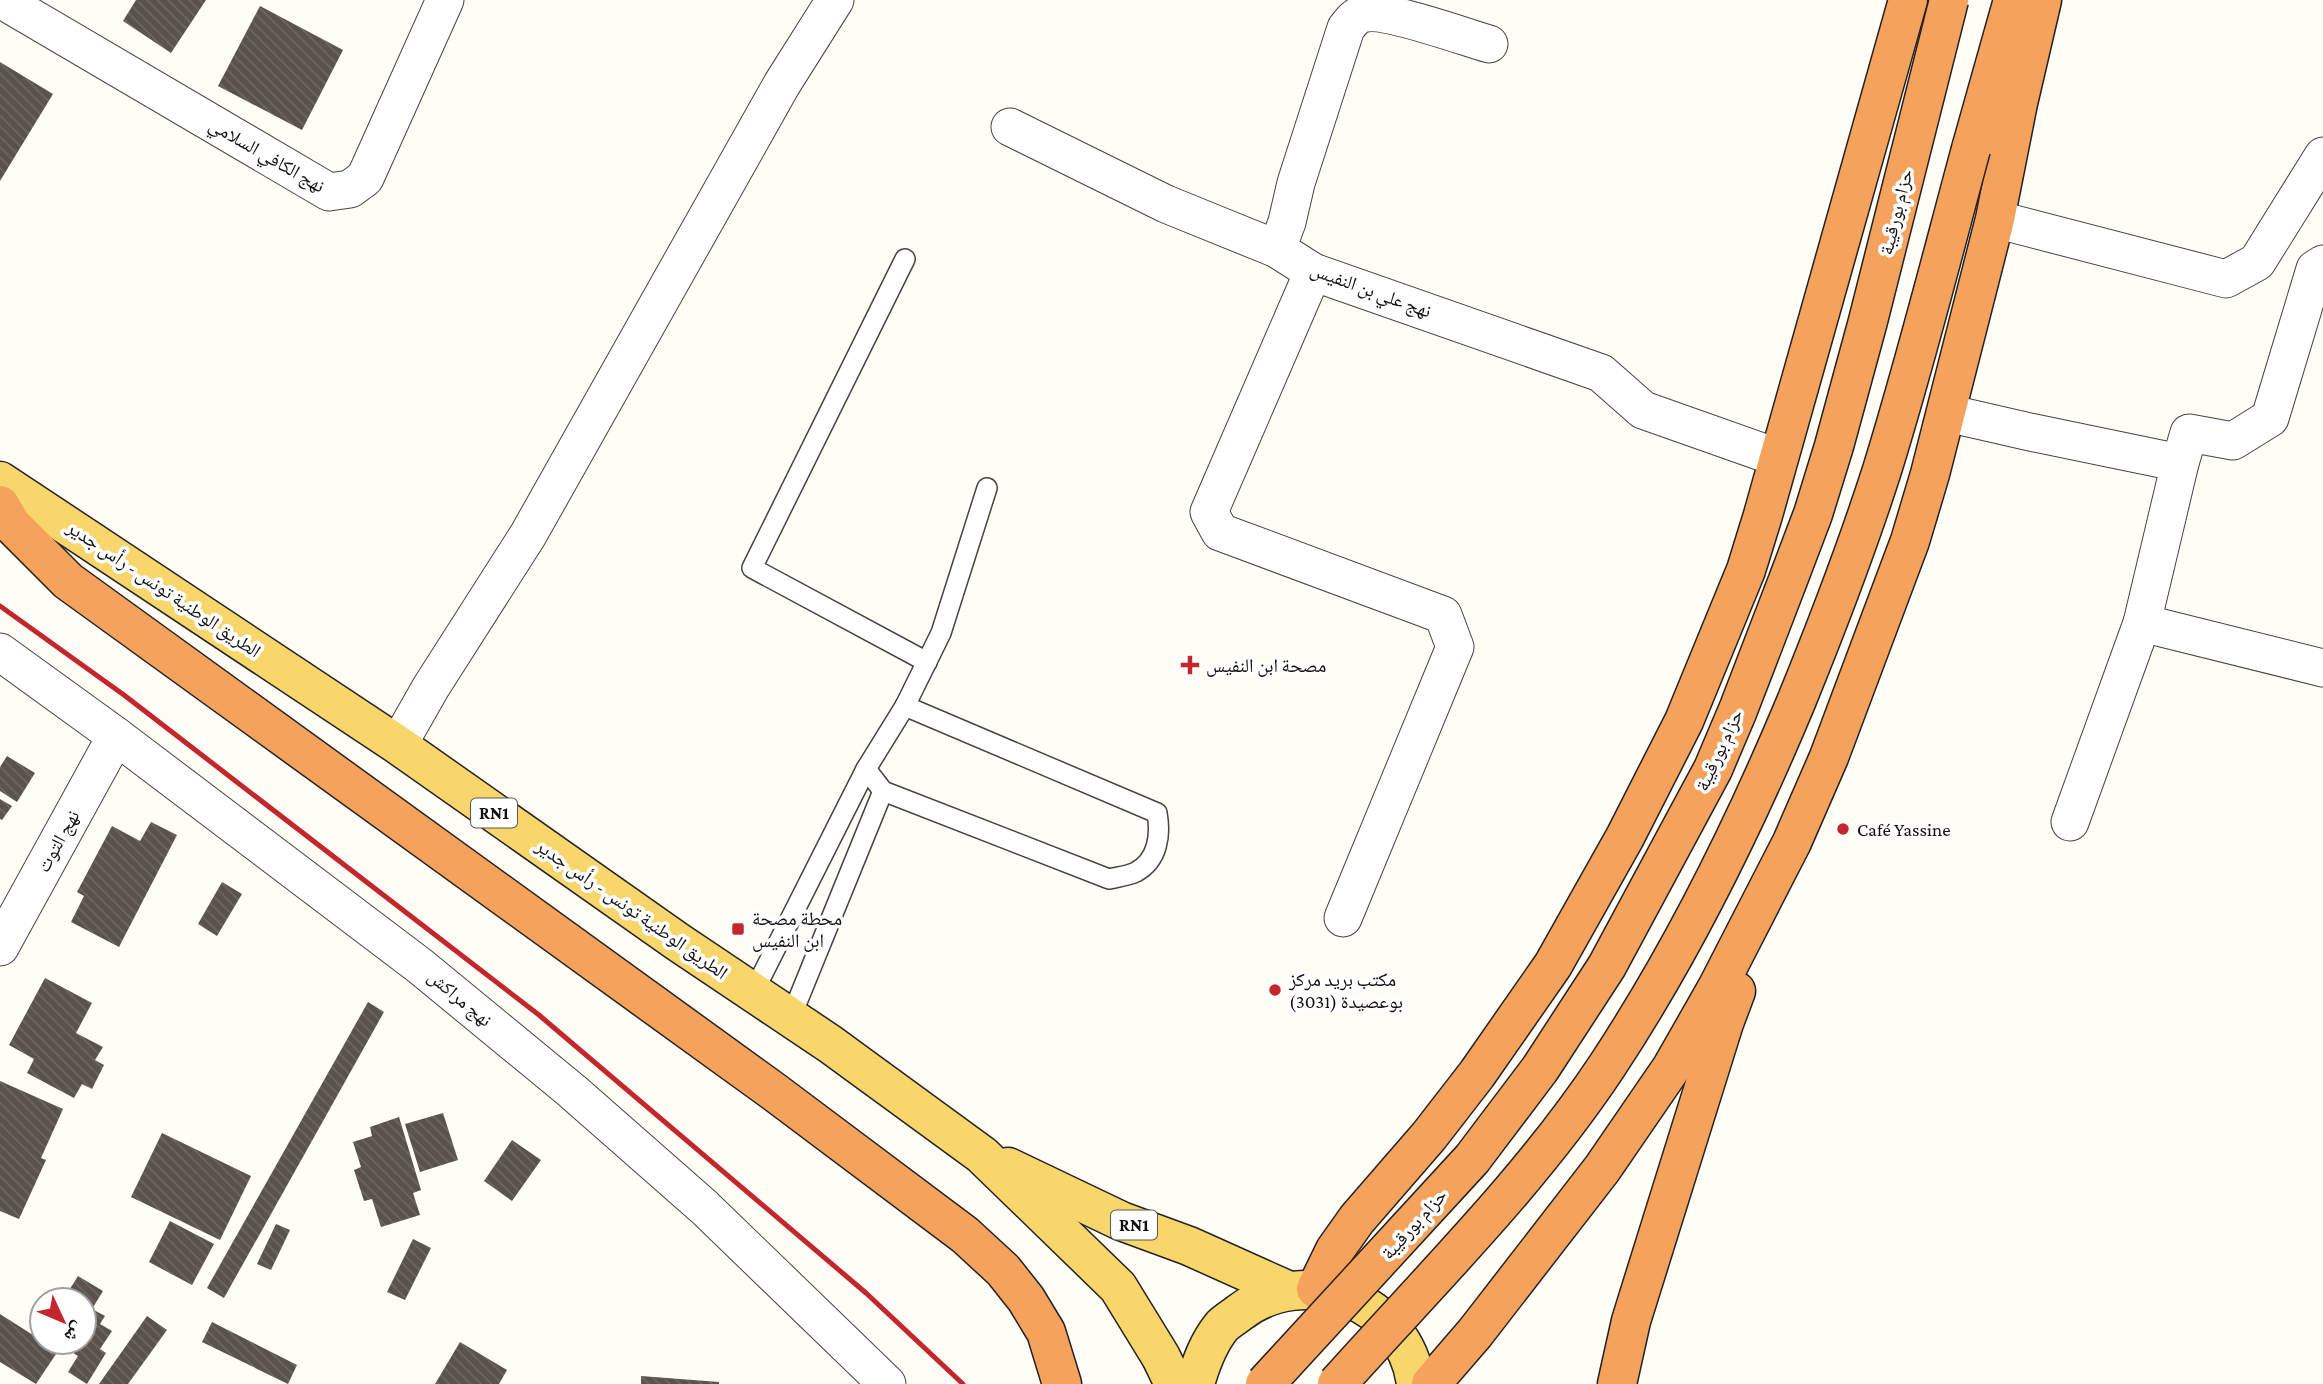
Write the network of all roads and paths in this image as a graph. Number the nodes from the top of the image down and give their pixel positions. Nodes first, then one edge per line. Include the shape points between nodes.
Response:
1 (2, 0) edge
2 (445, 0) edge
3 (835, 0) edge
4 (1908, 0) edge
5 (1949, 0) edge
6 (2013, 0) edge
7 (2042, 0) edge
8 (1489, 44) dead end
9 (1010, 127) dead end
10 (2323, 156) edge
11 (1996, 219) junction
12 (1277, 249) junction
13 (905, 259) dead end
14 (2323, 264) edge
15 (1313, 272) junction
16 (1947, 413) junction
17 (1779, 458) junction
18 (2180, 463) junction
19 (0, 481) edge
20 (987, 488) dead end
21 (0, 505) edge
22 (2142, 623) junction
23 (0, 652) edge
24 (927, 662) junction
25 (2323, 668) edge
26 (905, 706) junction
27 (116, 736) junction
28 (398, 745) junction
29 (866, 769) junction
30 (883, 792) junction
31 (2070, 822) dead end
32 (1792, 842) junction
33 (1343, 918) dead end
34 (0, 947) edge
35 (753, 993) junction
36 (791, 1017) junction
37 (982, 1154) junction
38 (1302, 1290) junction
39 (887, 1384) edge
40 (1062, 1384) edge
41 (1174, 1384) edge
42 (1195, 1384) edge
43 (1265, 1384) edge
44 (1337, 1384) edge
45 (1416, 1384) edge
46 (1431, 1384) edge
47 (1617, 1384) edge

1 - 2 street, نهج الكافي السلامي via 329,192 349,189 365,178
3 - 28 street via 782,84 528,535
4 - 17 highway
5 - 43 highway, حزام بورقيبة, bridge via 1833,446 1788,580 1713,769 1607,966 1533,1079 1472,1159
6 - 44 highway, bridge via 1897,420 1856,546 1806,677 1722,869 1650,998 1567,1122 1449,1262
7 - 11 highway
8 - 12 street via 1383,14 1354,19 1346,28
9 - 12 street, نهج علي بن النفيس via 1166,204
10 - 11 street via 2257,262 2226,279
11 - 16 highway
12 - 15 street, نهج علي بن النفيس
13 - 24 lane via 752,568
14 - 18 street via 2315,269 2270,418 2233,441 2189,433
15 - 17 street, نهج علي بن النفيس via 1601,373 1643,410
15 - 33 street via 1209,512 1220,531 1443,615 1455,647
16 - 18 street
16 - 32 highway via 1910,541
17 - 38 highway via 1746,570 1716,645 1653,783 1588,904 1513,1025
18 - 22 street
19 - 28 main road, الطريق الوطنية تونس - رأس جدير / RN1
20 - 24 lane via 941,633
21 - 40 highway via 11,524 68,581 965,1235 1026,1299 1046,1332
22 - 25 street
22 - 31 street
23 - 27 street, نهج مراكش
24 - 26 lane
26 - 29 lane
26 - 30 lane via 1157,813 1160,832 1154,854 1137,872 1109,879
27 - 34 street, نهج التوت
27 - 39 street, نهج مراكش via 421,966 562,1083 704,1207
28 - 35 main road, الطريق الوطنية تونس - رأس جدير / RN1
29 - 30 lane
29 - 35 lane
30 - 36 lane
32 - 46 highway via 1672,1067 1602,1169
32 - 47 highway via 1724,1023 1631,1321
35 - 36 main road, الطريق الوطنية تونس - رأس جدير / RN1
36 - 37 main road, الطريق الوطنية تونس - رأس جدير / RN1
37 - 38 main road, الطريق الوطنية تونس - رأس جدير / RN1 via 1121,1221
37 - 41 main road, الطريق الوطنية تونس - رأس جدير / RN1 via 1118,1287
38 - 42 main road via 1253,1303 1223,1325 1202,1357
38 - 45 main road, RN1 via 1343,1295 1389,1324 1404,1346

